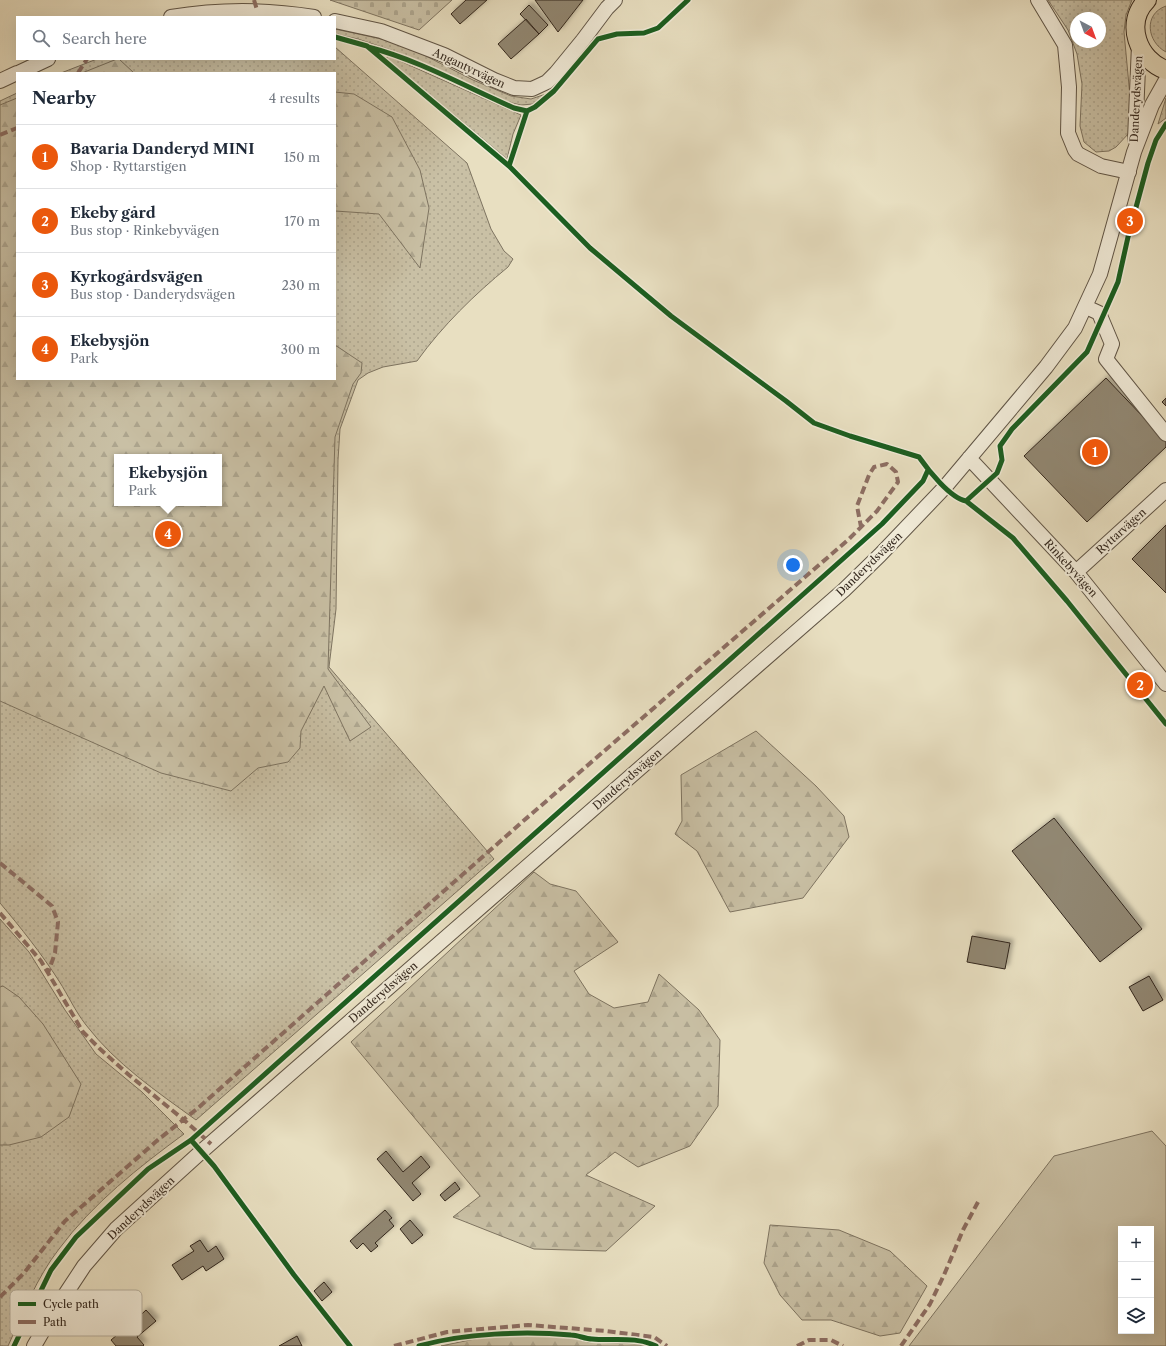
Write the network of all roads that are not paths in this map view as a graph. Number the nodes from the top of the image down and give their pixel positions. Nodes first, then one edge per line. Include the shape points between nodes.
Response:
1 (615, 0) edge
2 (1038, 0) edge
3 (1147, 0) edge
4 (178, 16) edge
5 (306, 16) edge
6 (336, 21) edge
7 (1139, 45) junction
8 (46, 60) edge
9 (1166, 70) edge
10 (20, 72) edge
11 (16, 74) edge
12 (1166, 80) edge
13 (0, 81) edge
14 (1134, 152) junction
15 (1129, 172) junction
16 (1086, 307) junction
17 (1166, 434) edge
18 (969, 458) junction
19 (1166, 490) edge
20 (1076, 572) junction
21 (1166, 684) edge
22 (68, 1290) edge
23 (40, 1336) edge
24 (34, 1346) edge

1 - 6 street, Angantyrvägen via 556,74 547,82 532,89 514,88 381,31
2 - 15 street via 1065,45 1069,87 1068,133 1075,150 1101,166
3 - 7 main road via 1137,18
4 - 5 street via 257,10
7 - 9 main road via 1147,58 1159,68
7 - 14 street, Danderydsvägen
8 - 10 street
11 - 13 street
12 - 14 street, Danderydsvägen via 1152,105
14 - 15 street, Danderydsvägen
15 - 16 street, Danderydsvägen via 1100,274
16 - 17 street via 1099,313 1112,344 1106,359
16 - 18 street, Danderydsvägen via 1075,328 1046,367
18 - 20 street, Rinkebyvägen
18 - 22 street, Danderydsvägen via 907,528 844,590 116,1229 84,1266
19 - 20 street, Ryttarvägen
20 - 21 street, Rinkebyvägen
23 - 24 street, Danderydsvägen

